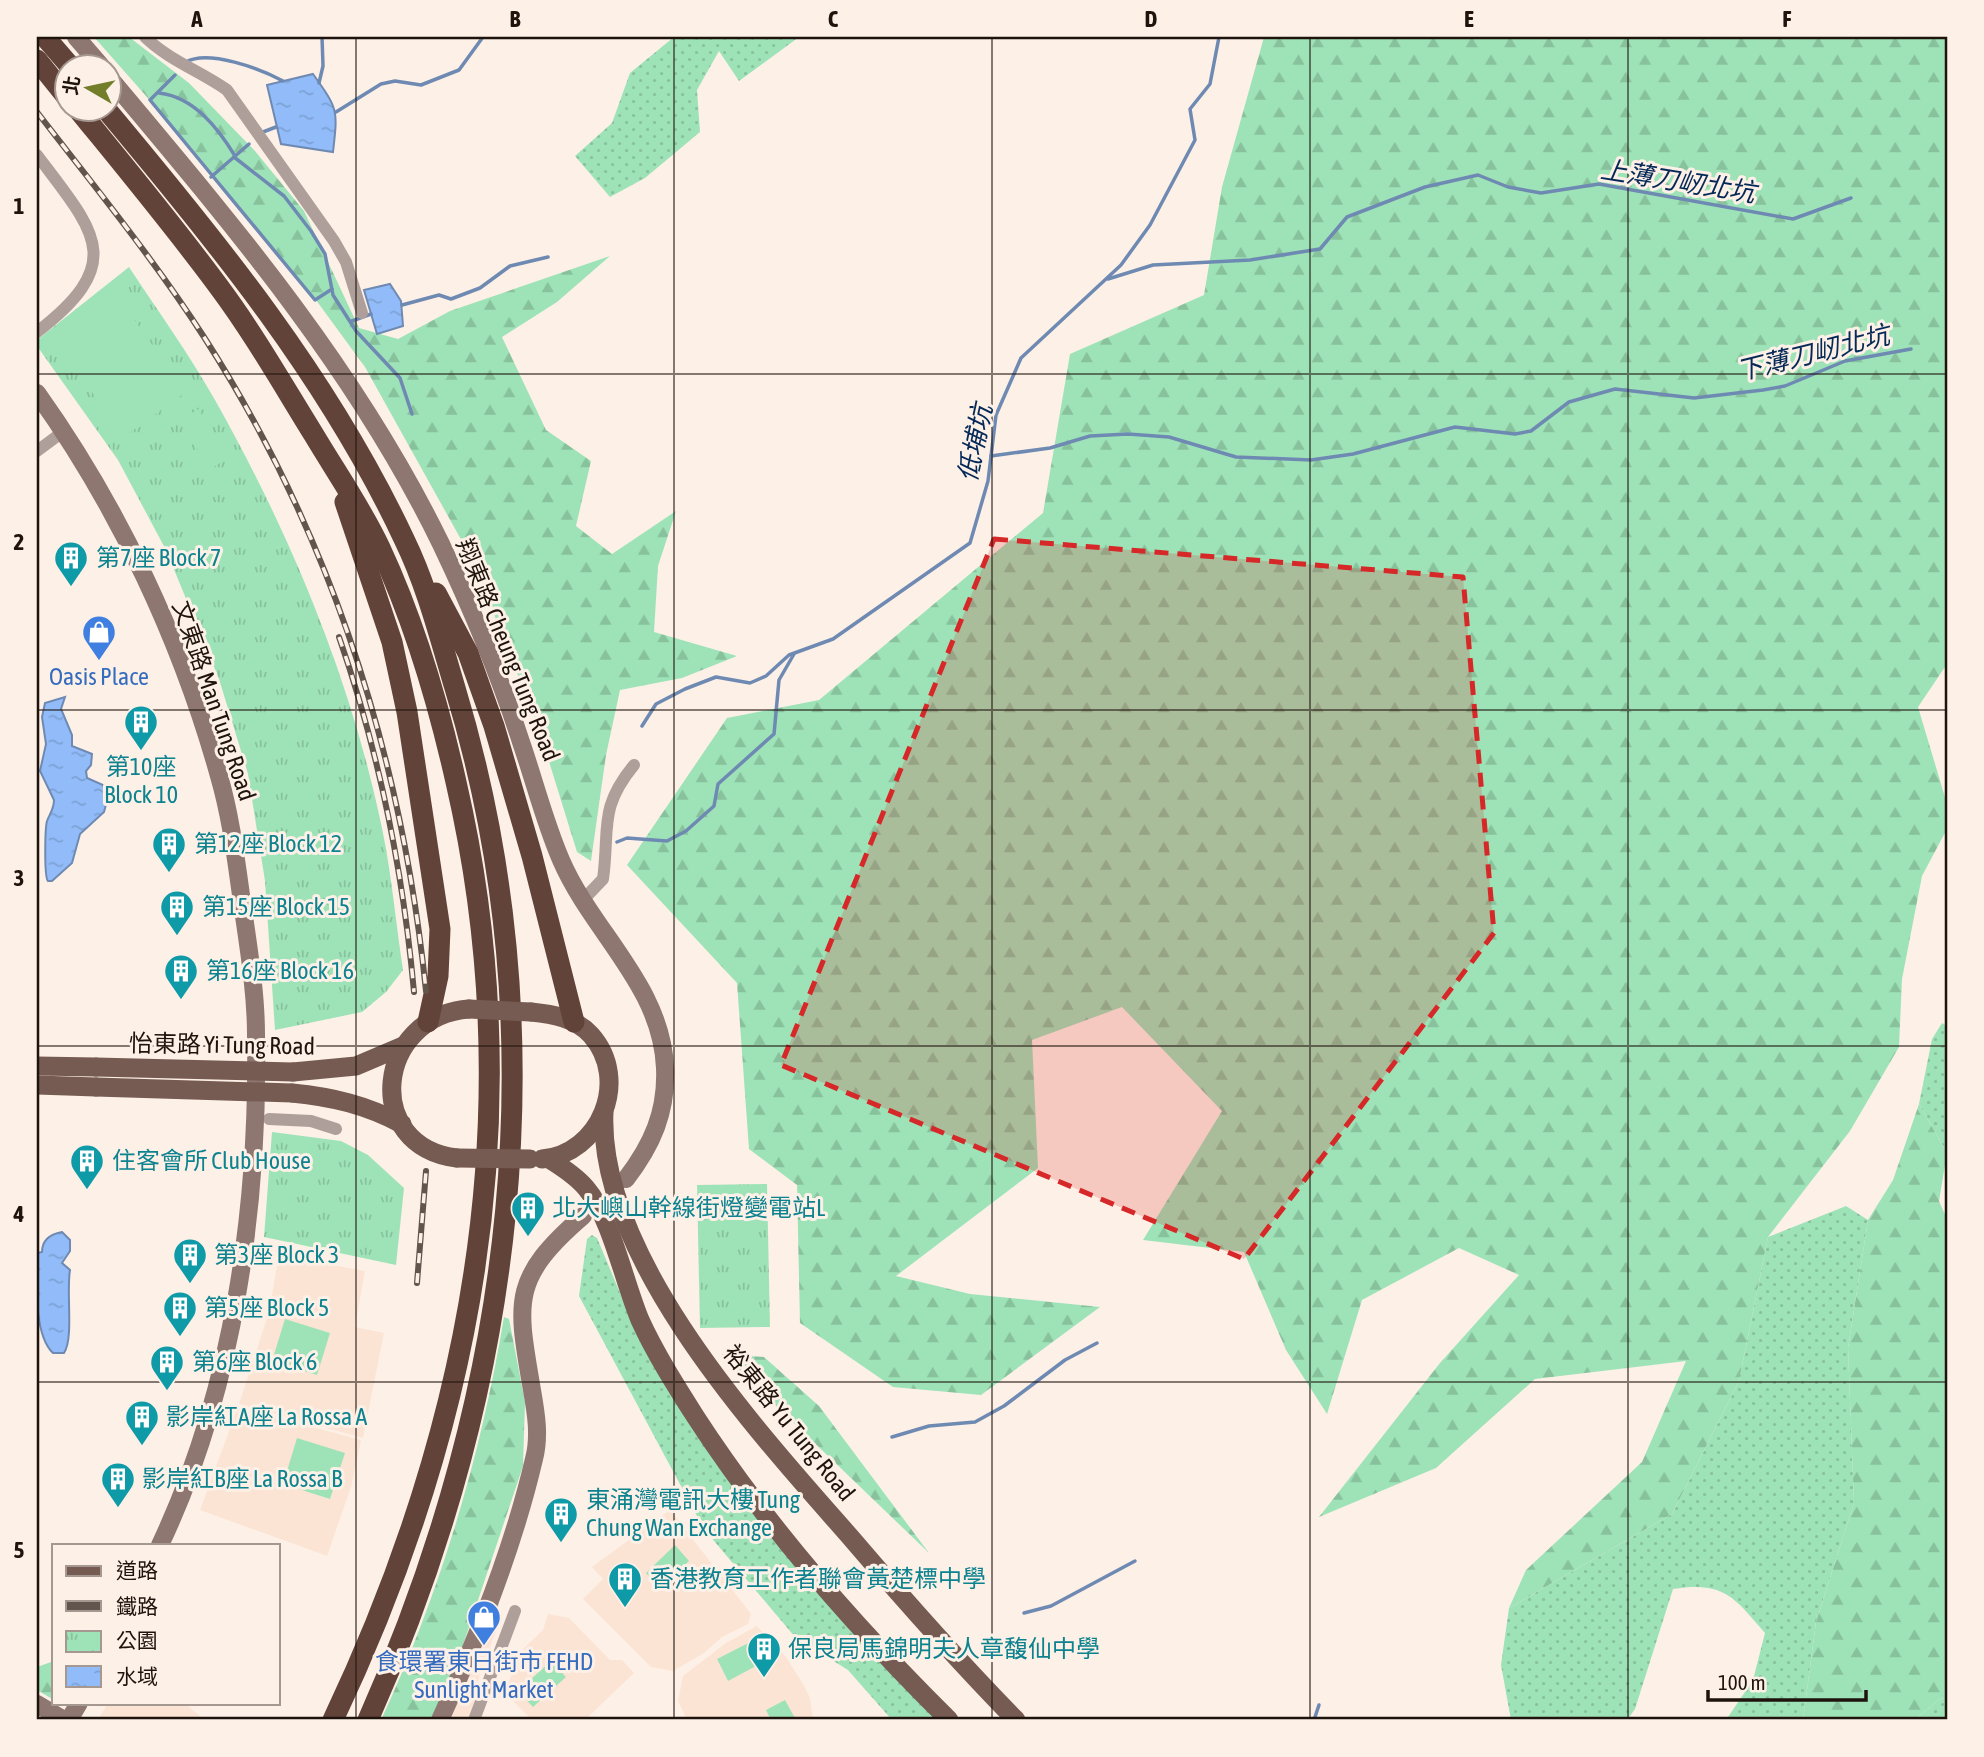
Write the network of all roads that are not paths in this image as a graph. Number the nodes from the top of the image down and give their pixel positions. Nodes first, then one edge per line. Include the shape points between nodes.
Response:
1 (45, 37) edge
2 (76, 37) edge
3 (145, 37) edge
4 (58, 52) edge
5 (89, 52) edge
6 (37, 60) edge
7 (52, 79) edge
8 (122, 93) edge
9 (87, 122) edge
10 (117, 122) edge
11 (37, 155) edge
12 (362, 313) dead end
13 (37, 332) edge
14 (37, 393) edge
15 (43, 415) edge
16 (64, 431) junction
17 (37, 452) edge
18 (326, 456) junction
19 (406, 541) junction
20 (634, 765) dead end
21 (582, 901) junction
22 (574, 1022) junction
23 (428, 1023) junction
24 (403, 1046) junction
25 (37, 1066) edge
26 (96, 1077) junction
27 (37, 1086) edge
28 (604, 1112) junction
29 (269, 1119) dead end
30 (402, 1124) junction
31 (336, 1129) dead end
32 (539, 1159) junction
33 (626, 1180) dead end
34 (583, 1216) dead end
35 (160, 1544) edge
36 (515, 1611) dead end
37 (37, 1704) edge
38 (78, 1704) edge
39 (66, 1720) edge
40 (333, 1720) edge
41 (368, 1720) edge
42 (440, 1720) edge
43 (474, 1720) edge
44 (949, 1720) edge
45 (1016, 1720) edge

1 - 4 highway
2 - 5 main road
3 - 12 street via 160,52 227,90 334,241
6 - 7 highway
8 - 21 main road, 翔東路 Cheung Tung Road via 303,315 404,474 477,623 551,835
9 - 18 highway via 220,289
10 - 19 highway via 217,243 286,336 363,459
11 - 13 street via 79,210 94,254 87,284 78,297
14 - 15 main road, 文東路 Man Tung Road
15 - 16 main road, 文東路 Man Tung Road
16 - 17 street
16 - 35 main road, 文東路 Man Tung Road via 101,492 151,592 179,656 219,776 234,848 256,1033 252,1154 234,1314 198,1446
18 - 23 highway via 373,580 398,663 407,712 440,929 438,976
18 - 40 highway via 365,519 393,577 443,724 481,912 492,1065 477,1250 445,1415 399,1563
19 - 22 highway via 475,670 533,856
19 - 41 highway via 463,715 494,845 510,981 512,1123 497,1281 473,1416 429,1572
20 - 21 street via 613,793 607,812 603,879
21 - 33 main road, 翔東路 Cheung Tung Road via 639,983 665,1048 662,1116 653,1140
22 - 23 main road, bridge via 531,1012 469,1009 449,1012
22 - 28 main road via 591,1036 604,1060 608,1086
23 - 24 main road
24 - 26 main road, 怡東路 Yi Tung Road, bridge via 356,1066
24 - 30 main road via 391,1086
25 - 26 main road, 怡東路 Yi Tung Road
26 - 27 main road, 怡東路 Yi Tung Road
26 - 30 main road, 怡東路 Yi Tung Road, bridge via 326,1096 354,1102
28 - 32 main road via 579,1146
28 - 45 main road, 裕東路 Yu Tung Road via 604,1149 611,1181 644,1261 672,1311 782,1460
29 - 31 street via 311,1121
30 - 32 main road, bridge via 431,1151 457,1158
32 - 44 main road via 579,1180 594,1199 641,1322 730,1466 807,1567
34 - 42 main road via 538,1260 523,1293 521,1333 537,1417 535,1457 499,1575
36 - 43 street
37 - 39 main road
38 - 39 main road

